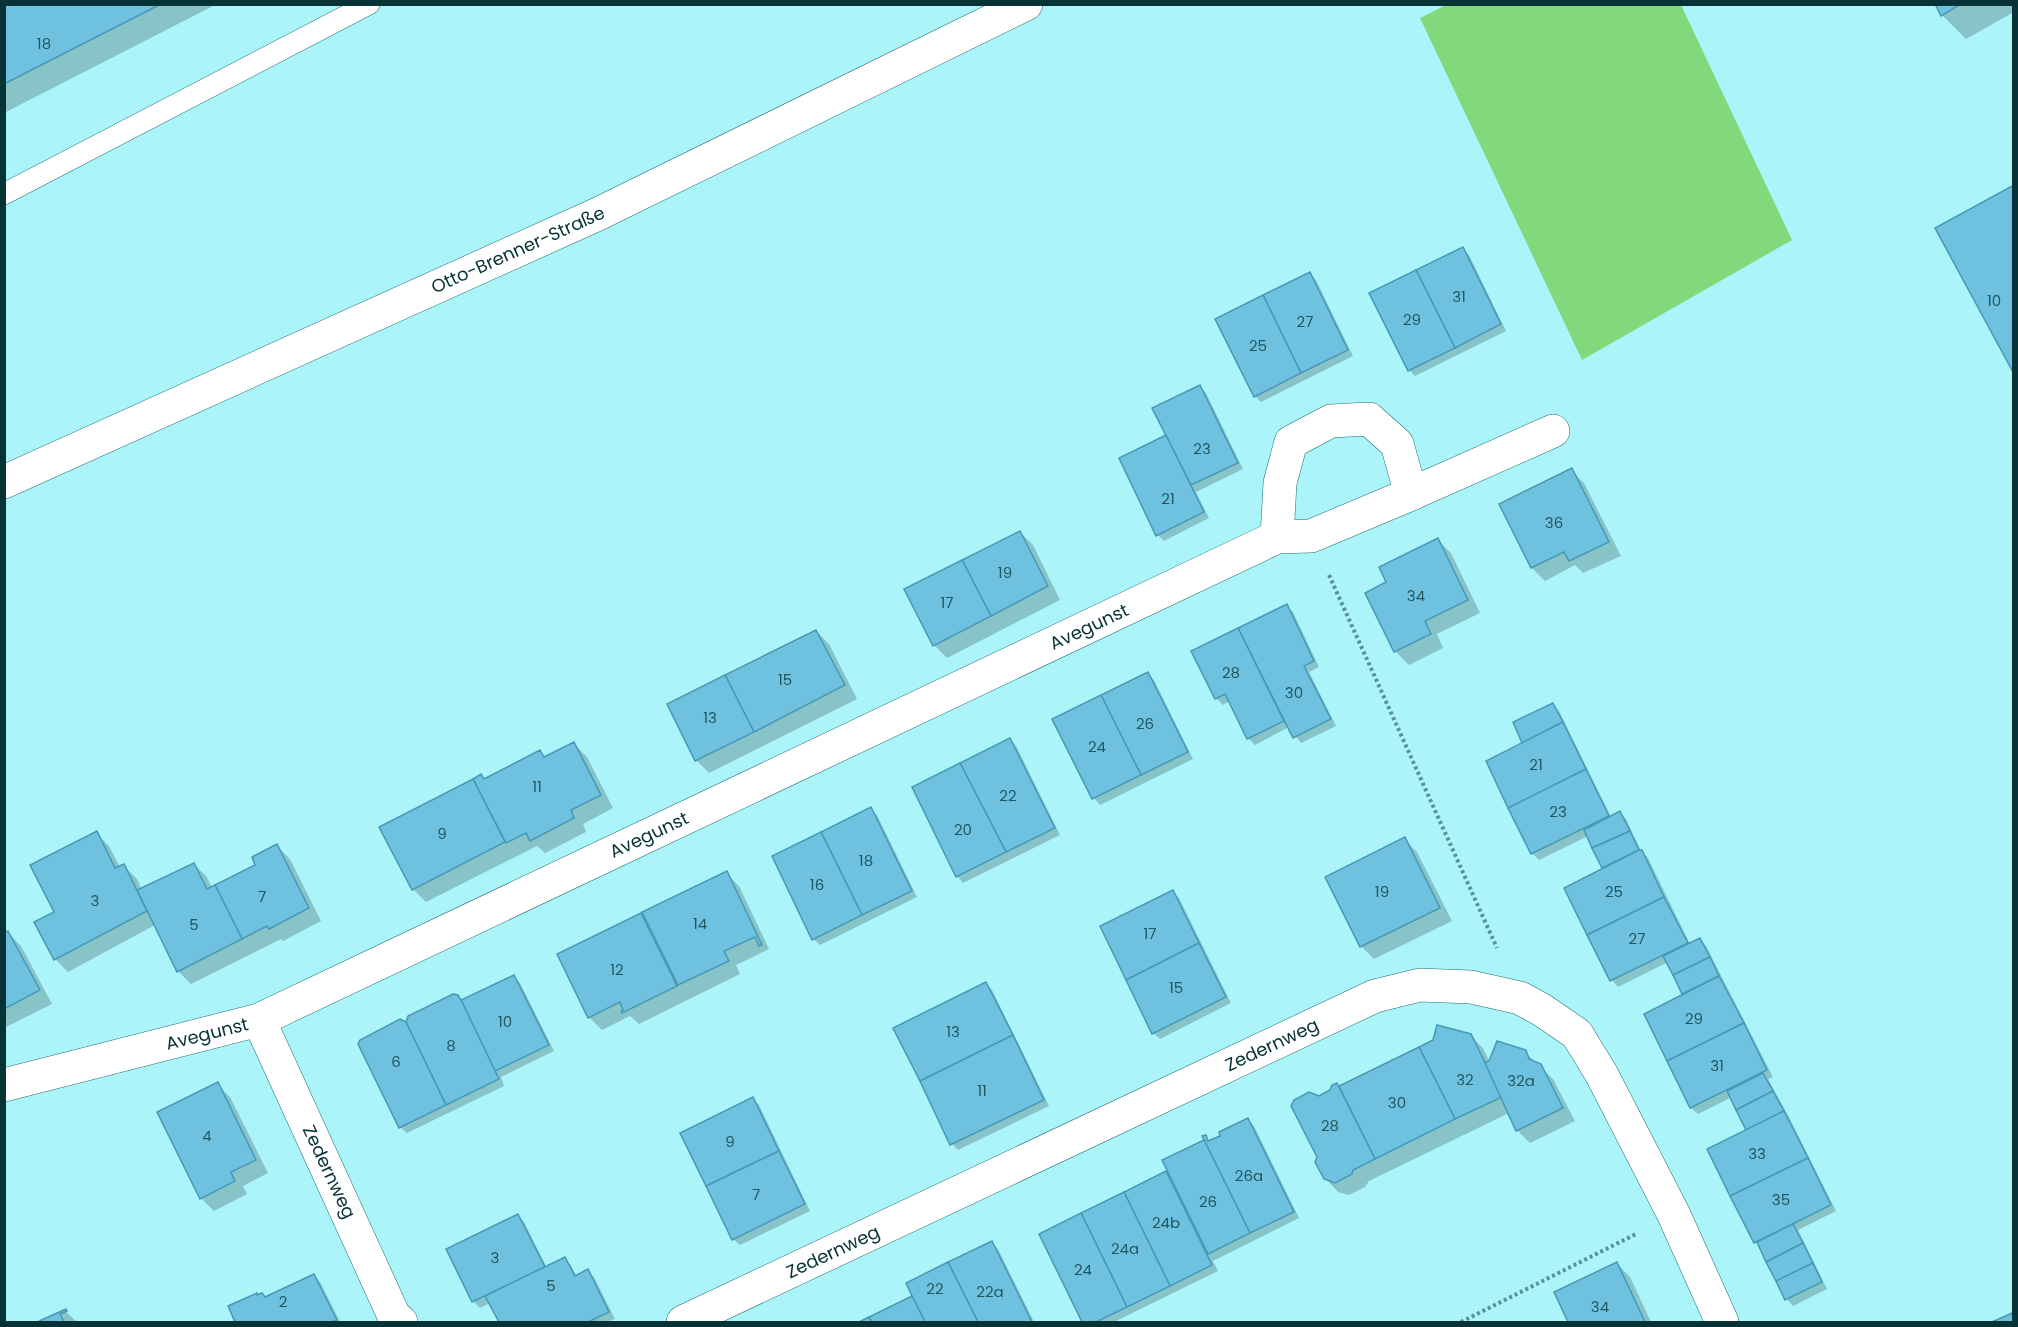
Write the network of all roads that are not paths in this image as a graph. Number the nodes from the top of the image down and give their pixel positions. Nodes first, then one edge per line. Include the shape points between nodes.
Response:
1 (369, 4) edge
2 (1026, 4) edge
3 (4, 194) edge
4 (1553, 431) dead end
5 (4, 482) edge
6 (1411, 494) junction
7 (1277, 537) junction
8 (259, 1020) junction
9 (4, 1085) edge
10 (401, 1323) edge
11 (683, 1323) edge
12 (1722, 1323) edge

1 - 3 lane
2 - 5 street, Otto-Brenner-Straße via 598,214
4 - 6 street, Avegunst
6 - 7 street, Avegunst via 1311,536
6 - 7 street via 1396,444 1369,419 1331,421 1291,442 1280,483
7 - 8 street, Avegunst
8 - 9 street, Avegunst
8 - 10 street, Zedernweg via 394,1316
11 - 12 street, Zedernweg via 1375,996 1420,985 1471,987 1520,998 1577,1034 1674,1215

